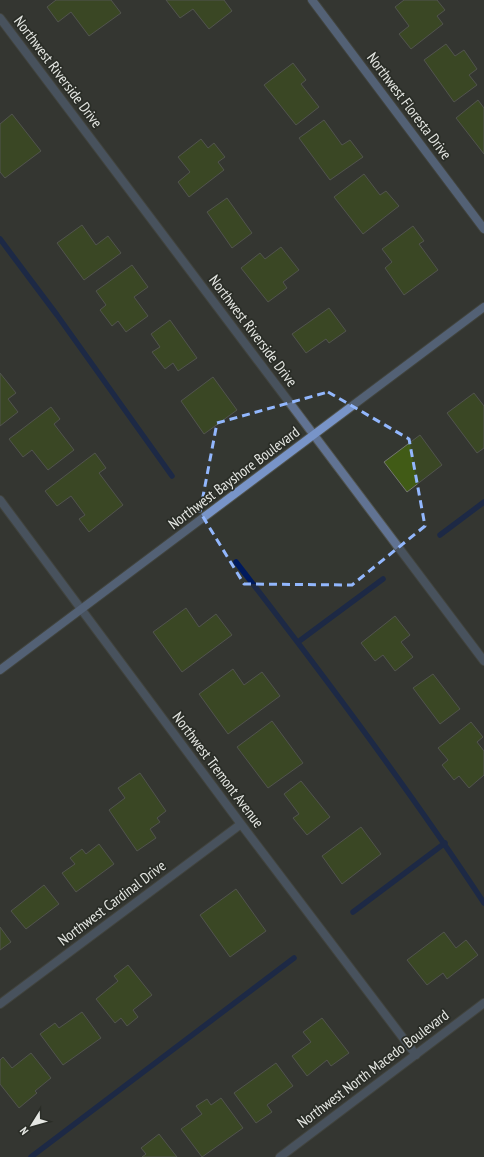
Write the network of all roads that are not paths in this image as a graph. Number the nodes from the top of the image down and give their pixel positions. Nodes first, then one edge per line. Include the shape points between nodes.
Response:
1 (312, 0) edge
2 (0, 18) edge
3 (484, 229) edge
4 (484, 307) edge
5 (315, 435) junction
6 (0, 500) edge
7 (82, 609) junction
8 (484, 661) edge
9 (0, 670) edge
10 (241, 824) junction
11 (484, 1003) edge
12 (0, 1004) edge
13 (416, 1055) junction
14 (280, 1157) edge

1 - 3 main road, Northwest Floresta Drive
2 - 5 street, Northwest Riverside Drive
4 - 5 main road, Northwest Bayshore Boulevard
5 - 7 main road, Northwest Bayshore Boulevard
5 - 8 street, Northwest Riverside Drive
6 - 7 street, Northwest Tremont Avenue
7 - 9 main road, Northwest Bayshore Boulevard
7 - 10 street, Northwest Tremont Avenue
10 - 12 street, Northwest Cardinal Drive
10 - 13 street, Northwest Tremont Avenue
11 - 13 street, Northwest North Macedo Boulevard
13 - 14 street, Northwest North Macedo Boulevard

